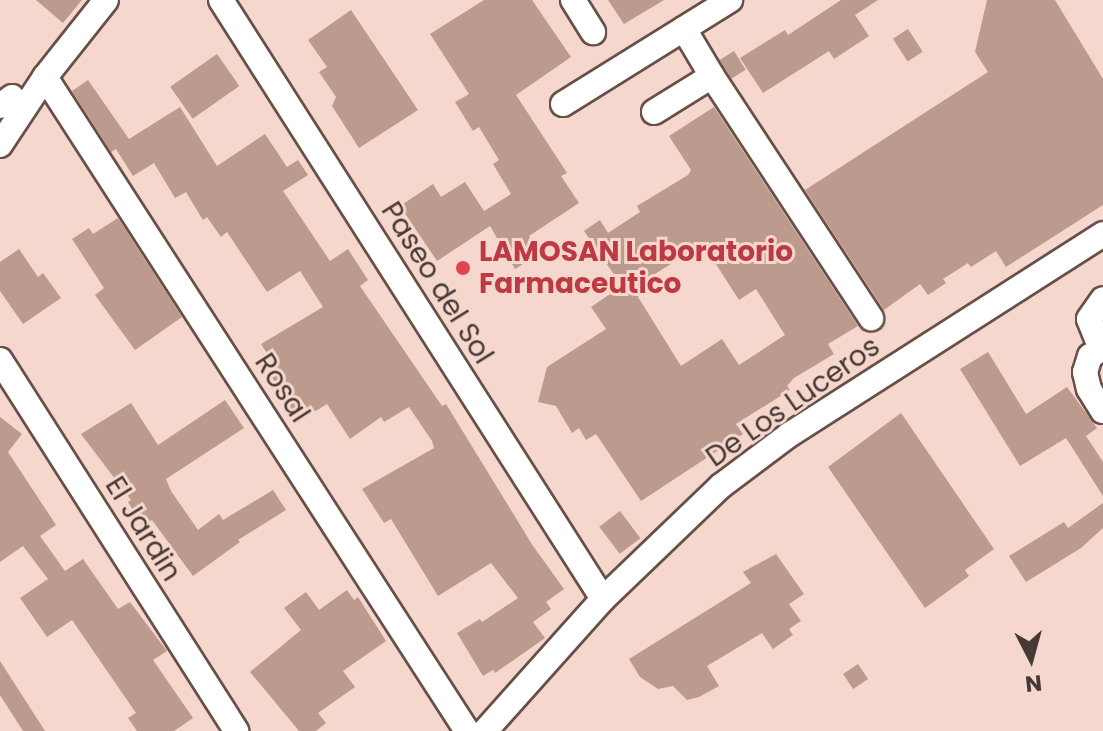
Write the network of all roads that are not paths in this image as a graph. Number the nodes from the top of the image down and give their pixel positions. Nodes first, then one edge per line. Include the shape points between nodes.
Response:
1 (106, 0) edge
2 (221, 0) edge
3 (573, 0) edge
4 (730, 0) edge
5 (684, 29) junction
6 (593, 32) dead end
7 (712, 76) junction
8 (45, 77) junction
9 (563, 104) dead end
10 (654, 112) dead end
11 (0, 145) edge
12 (1103, 234) edge
13 (1103, 299) edge
14 (871, 318) dead end
15 (1102, 349) edge
16 (0, 360) edge
17 (1103, 411) edge
18 (603, 599) junction
19 (236, 731) edge
20 (467, 731) edge
21 (485, 731) edge

1 - 8 street
2 - 18 street, Paseo del Sol
3 - 6 street
4 - 5 street
5 - 7 street
5 - 9 street
7 - 10 street
7 - 14 street
8 - 11 street
8 - 20 street, Rosal
12 - 18 street, De Los Luceros via 789,435 721,486
13 - 15 street via 1089,319
15 - 17 street via 1090,356 1085,372
16 - 19 street, El Jardin
18 - 21 street, De Los Luceros

